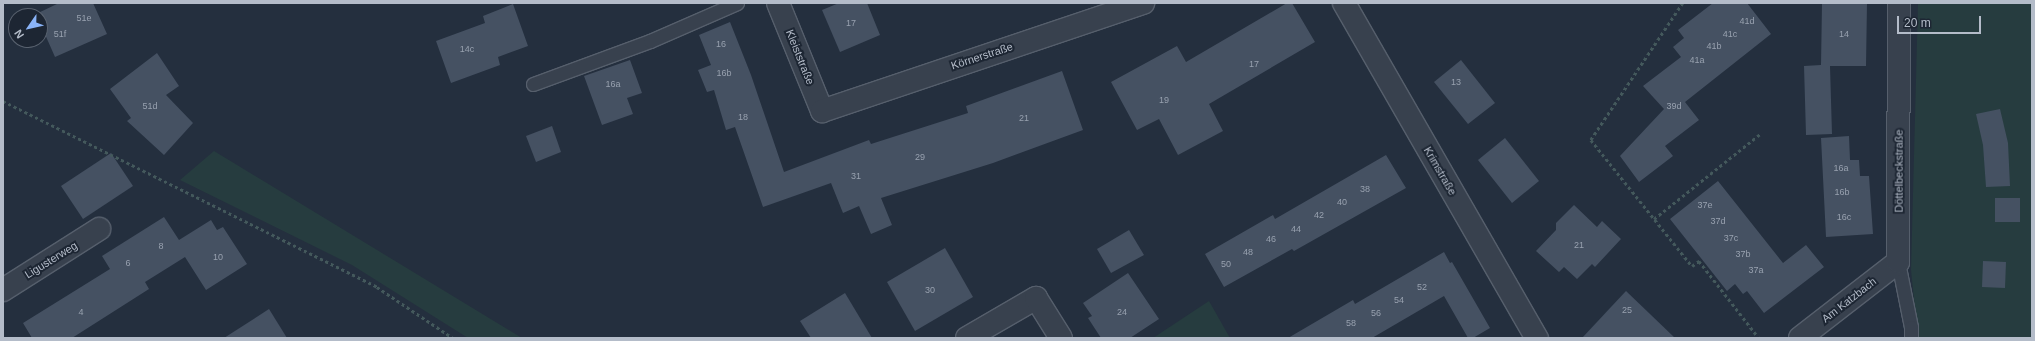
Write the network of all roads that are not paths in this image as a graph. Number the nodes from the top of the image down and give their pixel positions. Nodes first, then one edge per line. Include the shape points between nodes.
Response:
1 (737, 3) edge
2 (778, 3) edge
3 (1143, 3) edge
4 (1344, 3) edge
5 (1899, 3) edge
6 (533, 84) dead end
7 (822, 111) joint
8 (99, 229) dead end
9 (1898, 262) junction
10 (3, 290) edge
11 (967, 338) edge
12 (1061, 338) edge
13 (1537, 338) edge
14 (1800, 338) edge
15 (1911, 338) edge

1 - 6 lane via 650,41
2 - 7 street, Kleiststraße
3 - 7 street, Körnerstraße
4 - 13 street, Krimstraße
5 - 9 street, Döttelbeckstraße
8 - 10 street, Ligusterweg
9 - 14 street, Am Katzbach
9 - 15 lane, Döttelbeckstraße
11 - 12 street via 1036,298

